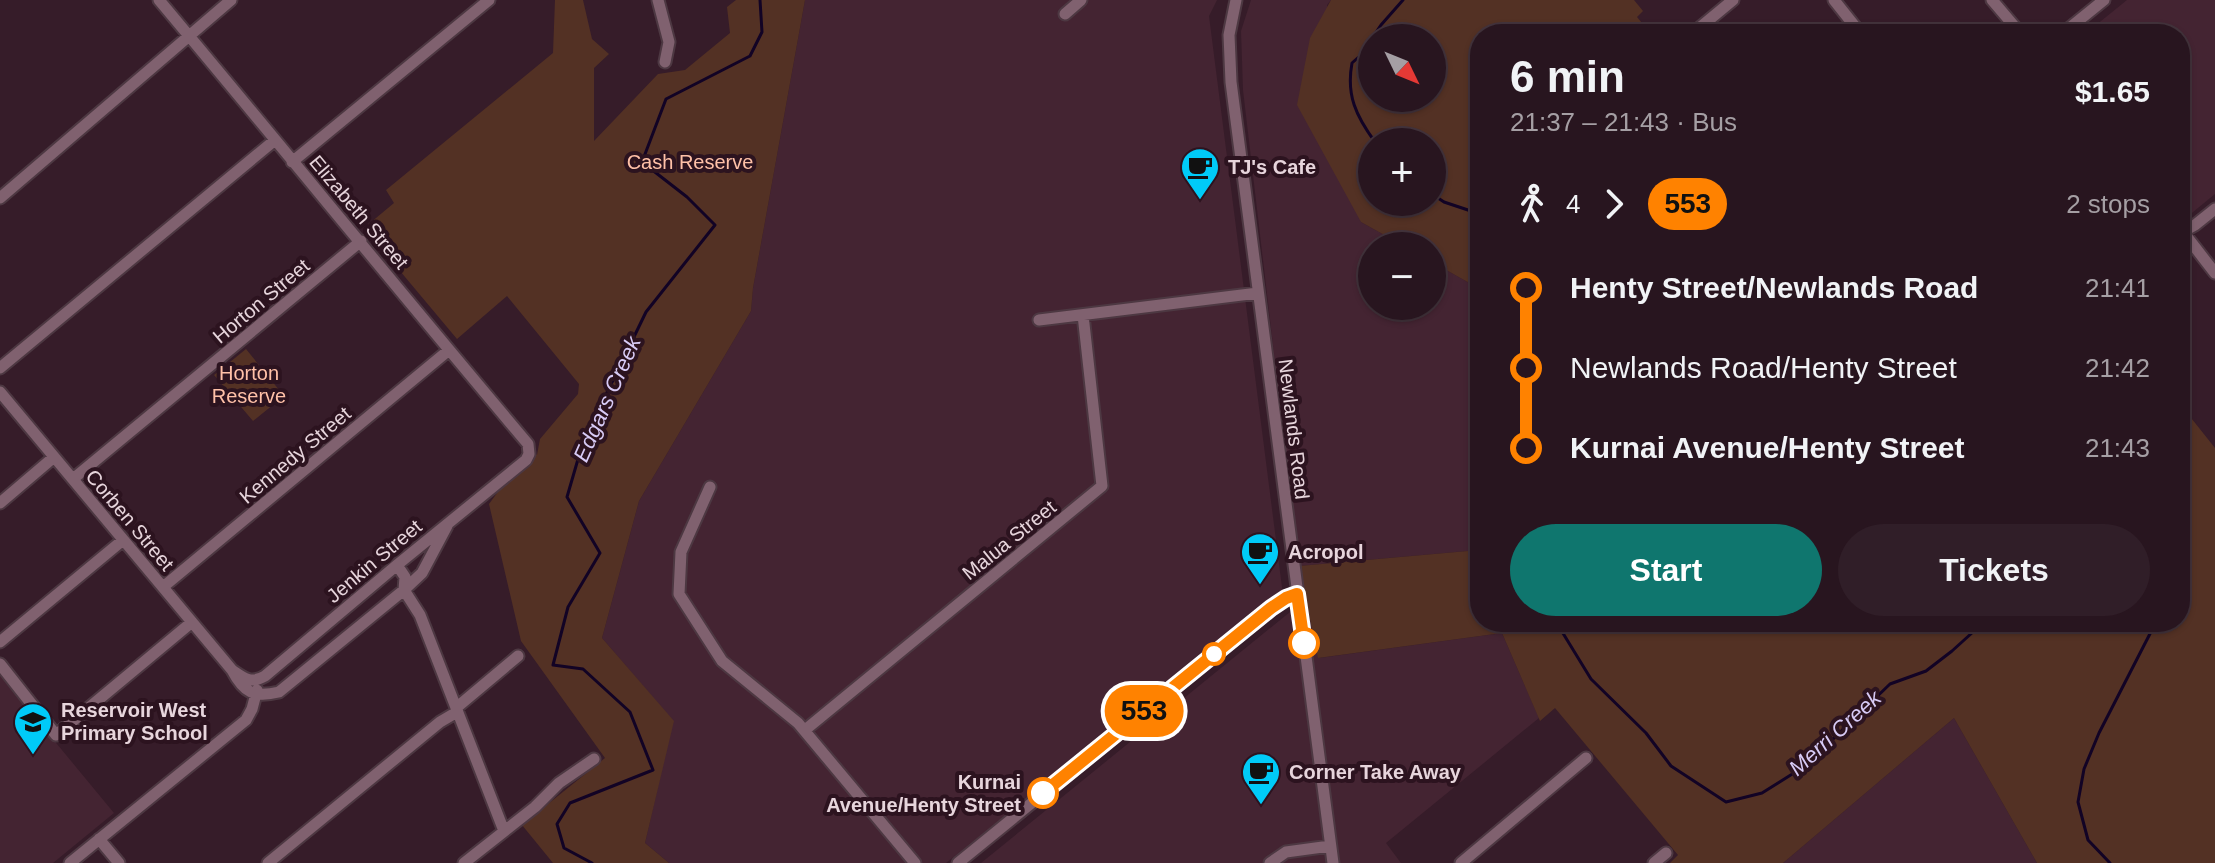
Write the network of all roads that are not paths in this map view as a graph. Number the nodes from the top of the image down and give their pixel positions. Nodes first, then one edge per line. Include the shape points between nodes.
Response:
1 (159, 0) edge
2 (231, 0) edge
3 (489, 0) edge
4 (658, 0) edge
5 (1081, 0) edge
6 (1236, 0) edge
7 (1733, 0) edge
8 (1834, 0) edge
9 (1992, 0) edge
10 (2104, 0) edge
11 (1065, 14) dead end
12 (1704, 24) edge
13 (1853, 24) edge
14 (2012, 24) edge
15 (2074, 24) edge
16 (189, 35) junction
17 (665, 62) dead end
18 (275, 140) junction
19 (292, 162) junction
20 (0, 198) edge
21 (2215, 209) edge
22 (2190, 227) edge
23 (361, 241) junction
24 (2190, 241) edge
25 (2215, 273) edge
26 (1258, 293) junction
27 (1083, 315) junction
28 (1039, 320) dead end
29 (449, 350) junction
30 (0, 368) edge
31 (0, 392) edge
32 (530, 448) joint
33 (54, 457) junction
34 (73, 479) junction
35 (710, 487) dead end
36 (0, 503) edge
37 (450, 522) junction
38 (123, 540) junction
39 (397, 565) junction
40 (163, 587) junction
41 (404, 590) junction
42 (1297, 594) junction
43 (192, 622) junction
44 (0, 642) edge
45 (518, 656) dead end
46 (0, 664) edge
47 (232, 670) junction
48 (266, 675) junction
49 (282, 690) junction
50 (255, 695) junction
51 (456, 710) junction
52 (805, 730) junction
53 (1586, 758) dead end
54 (594, 759) dead end
55 (504, 831) junction
56 (99, 839) junction
57 (1330, 846) junction
58 (1666, 853) dead end
59 (70, 863) edge
60 (119, 863) edge
61 (268, 863) edge
62 (464, 863) edge
63 (915, 863) edge
64 (958, 863) edge
65 (1270, 863) edge
66 (1333, 863) edge
67 (1461, 863) edge
68 (1654, 863) edge

1 - 16 street, Elizabeth Street
2 - 16 street
3 - 19 street
4 - 17 street via 669,42
5 - 11 street
6 - 26 street, Newlands Road via 1229,35 1231,82
7 - 12 street
8 - 13 street
9 - 14 street
10 - 15 street
16 - 18 street, Elizabeth Street
16 - 20 street
18 - 19 street, Elizabeth Street
18 - 30 street
19 - 23 street, Elizabeth Street
21 - 22 street
23 - 29 street, Elizabeth Street
23 - 34 street, Horton Street
24 - 25 street
26 - 27 street
26 - 42 street, Newlands Road
27 - 28 street
27 - 52 street, Malua Street via 1102,486
29 - 32 street, Elizabeth Street
29 - 40 street, Kennedy Street
31 - 33 street, Corben Street
32 - 37 street, Jenkin Street via 526,460
33 - 34 street, Corben Street
33 - 36 street
34 - 38 street, Corben Street
35 - 52 street via 681,552 679,594 722,661
37 - 39 street, Jenkin Street
37 - 41 street via 422,573
38 - 40 street, Corben Street
38 - 44 street
39 - 41 street via 405,577
39 - 48 street, Jenkin Street
40 - 43 street, Corben Street
41 - 49 street
41 - 51 street via 420,615
42 - 57 street, Newlands Road
42 - 64 street via 1271,608
43 - 46 street via 56,735
43 - 47 street, Corben Street
45 - 51 street
47 - 48 street via 251,681
47 - 50 street, Corben Street
48 - 49 street
48 - 50 street
49 - 50 street
50 - 56 street via 246,720
51 - 55 street
51 - 61 street
52 - 63 street
53 - 67 street
54 - 55 street
55 - 62 street
56 - 59 street
56 - 60 street
57 - 65 street via 1286,852
57 - 66 street, Newlands Road
58 - 68 street

